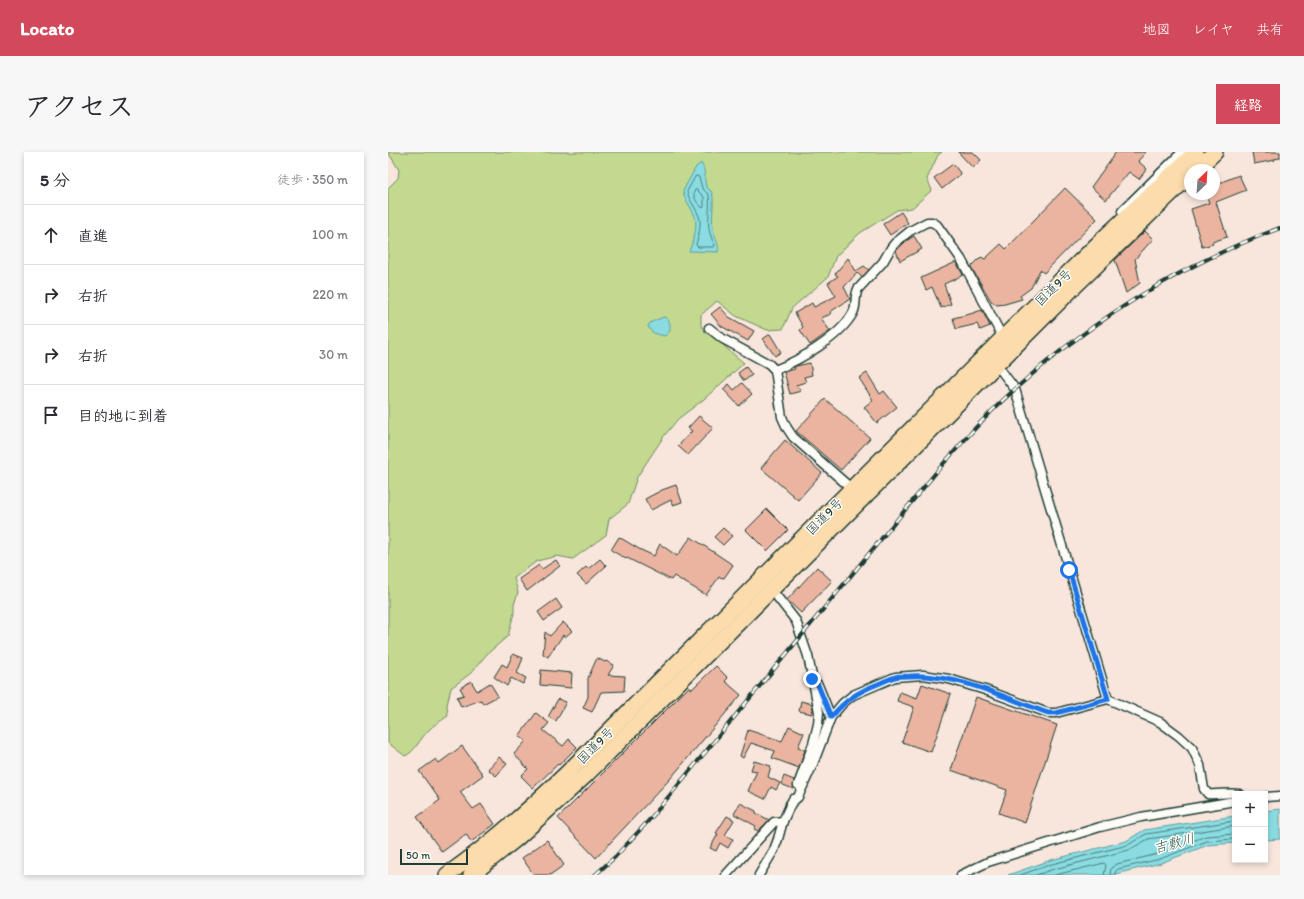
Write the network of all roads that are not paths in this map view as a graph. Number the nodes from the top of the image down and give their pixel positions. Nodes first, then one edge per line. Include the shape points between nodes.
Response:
1 (1182, 152) edge
2 (1196, 152) edge
3 (1215, 152) edge
4 (1202, 164) edge
5 (1184, 181) edge
6 (1107, 235) junction
7 (709, 328) dead end
8 (1003, 338) junction
9 (996, 364) junction
10 (775, 370) junction
11 (852, 489) junction
12 (771, 589) junction
13 (812, 679) junction
14 (1108, 699) junction
15 (831, 717) junction
16 (1232, 793) edge
17 (1280, 796) edge
18 (1268, 797) edge
19 (1232, 802) edge
20 (790, 804) junction
21 (783, 821) junction
22 (447, 875) edge
23 (471, 875) edge
24 (726, 875) edge
25 (759, 875) edge
26 (961, 875) edge

1 - 6 street via 1121,212
2 - 6 highway, 国道9号
3 - 4 highway
5 - 9 highway, 国道9号
6 - 8 highway, 国道9号
7 - 10 street
8 - 10 street via 961,259 937,225 927,222 891,248 883,262 858,289 854,312 844,325 822,344 789,365
8 - 11 highway, 国道9号
9 - 12 highway, 国道9号
9 - 14 street via 1015,389
10 - 11 street via 782,417 787,428 793,437
11 - 22 highway, 国道9号 via 535,804 479,853
12 - 13 street via 796,620 808,656
12 - 23 highway, 国道9号 via 586,775 516,839
13 - 15 street via 818,685
13 - 20 street via 820,712 818,724
14 - 15 street via 1048,713 956,681 923,675 895,677 867,689 848,699
14 - 16 street via 1160,722 1192,748 1200,765 1204,789 1208,794
15 - 20 street via 798,797
17 - 18 street
19 - 26 street via 1141,817 1100,827 988,862
20 - 21 street
21 - 24 street via 774,822
21 - 25 street via 774,850

